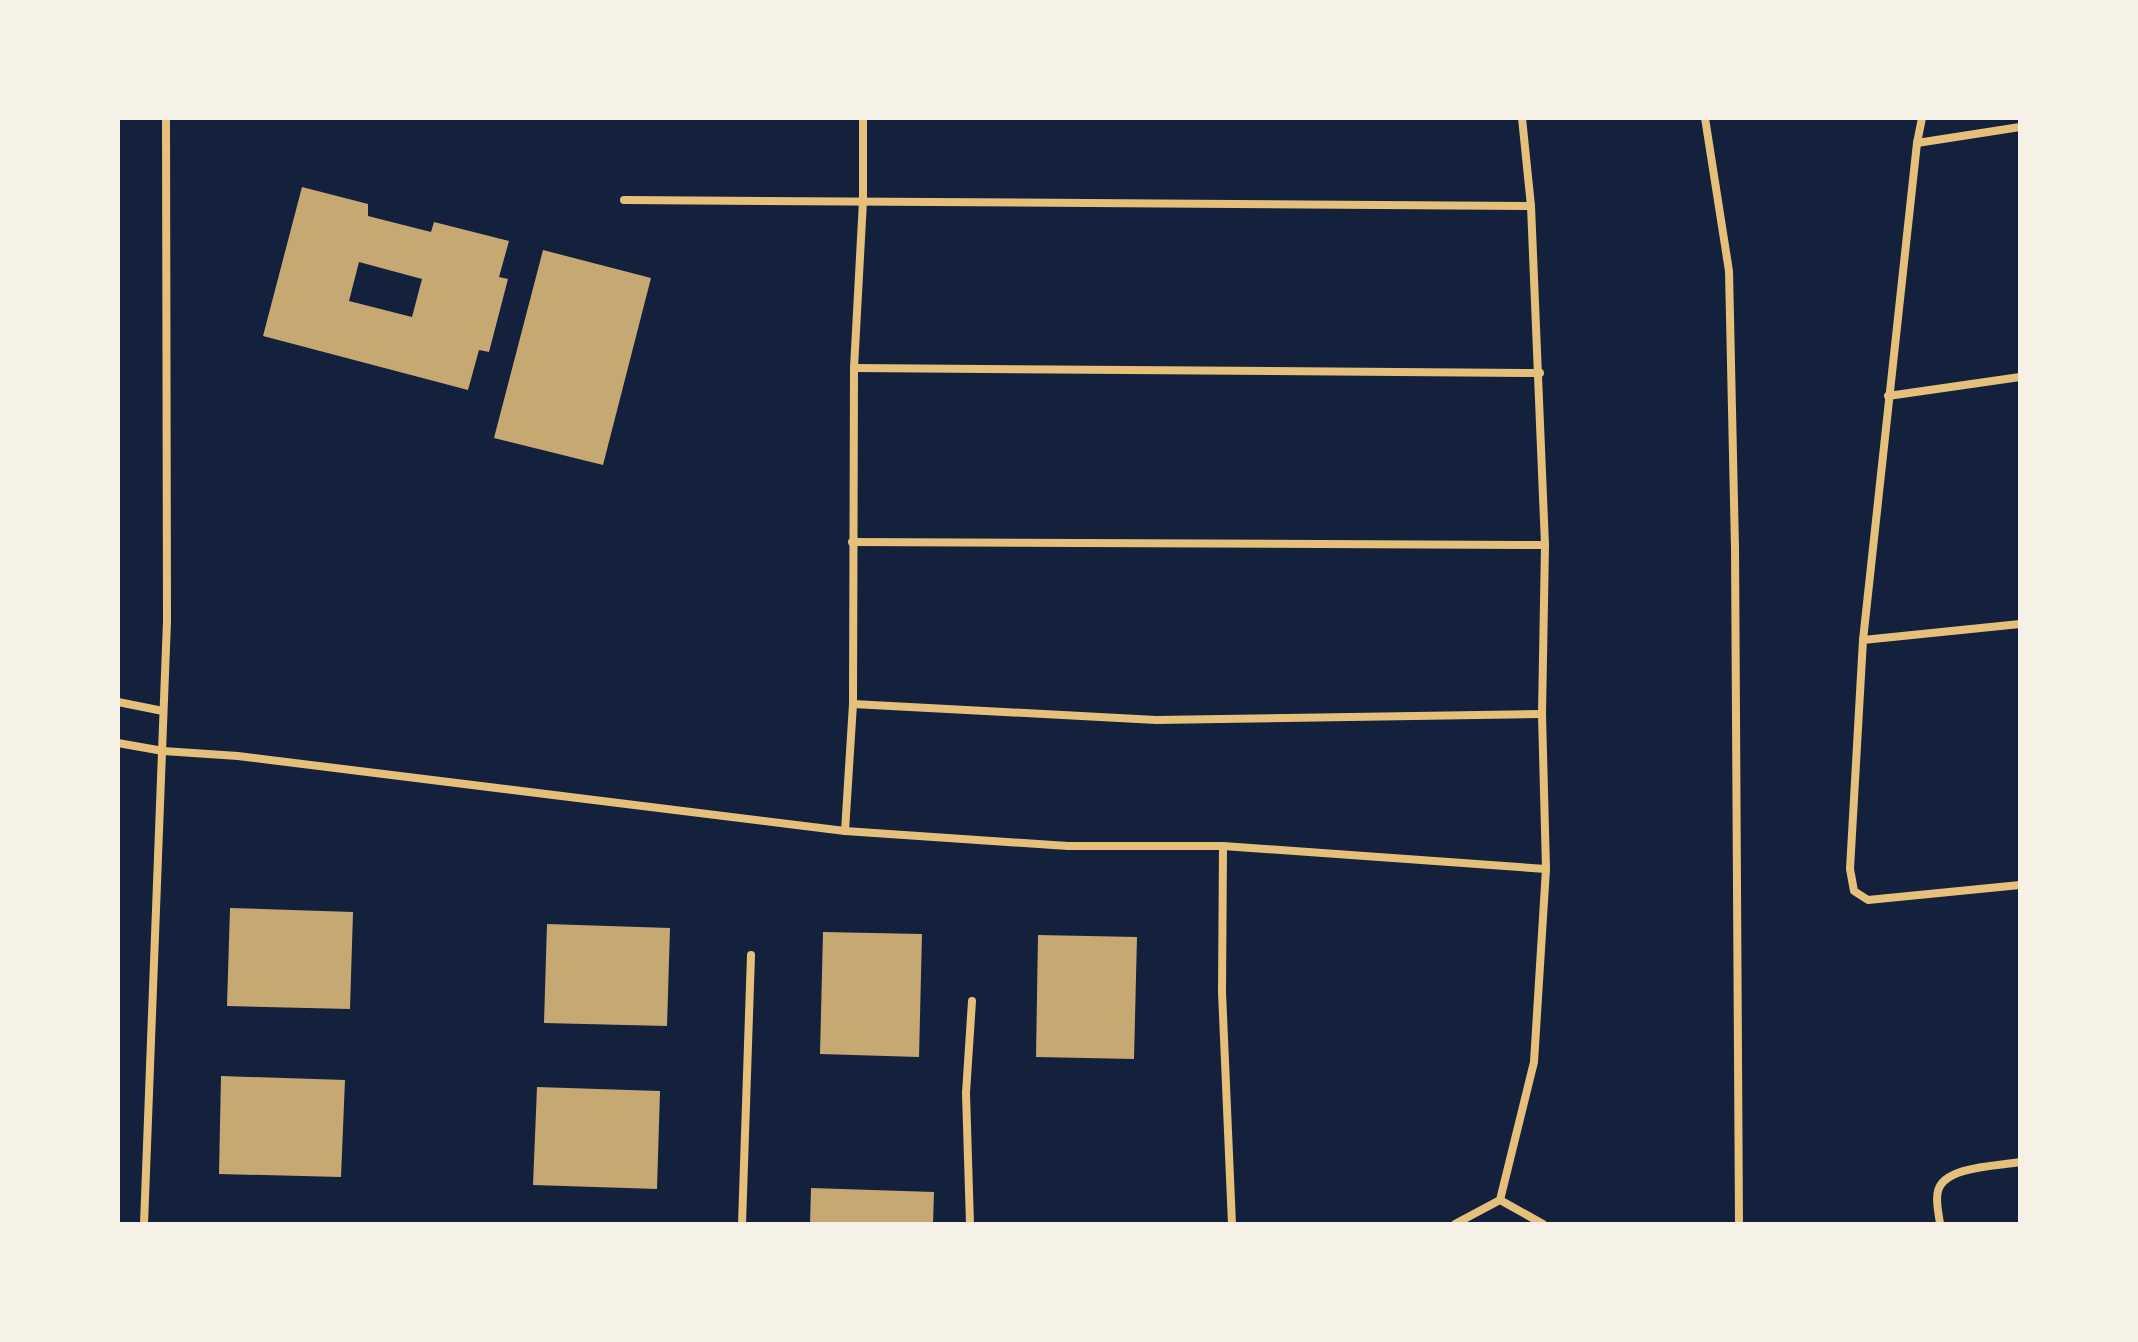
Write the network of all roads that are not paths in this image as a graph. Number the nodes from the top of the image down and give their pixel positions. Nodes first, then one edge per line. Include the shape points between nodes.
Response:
1 (166, 118) edge
2 (863, 118) edge
3 (1522, 118) edge
4 (1705, 118) edge
5 (1922, 118) edge
6 (2020, 127) edge
7 (1917, 143) junction
8 (624, 200) dead end
9 (863, 201) junction
10 (1531, 206) junction
11 (854, 368) junction
12 (1540, 373) junction
13 (2020, 377) edge
14 (1888, 396) junction
15 (852, 542) junction
16 (1545, 545) junction
17 (2020, 624) edge
18 (1863, 640) junction
19 (118, 702) edge
20 (853, 704) junction
21 (163, 711) junction
22 (1542, 714) junction
23 (118, 743) edge
24 (163, 751) junction
25 (845, 831) junction
26 (1223, 846) junction
27 (1546, 869) junction
28 (2020, 885) edge
29 (751, 955) dead end
30 (972, 1001) dead end
31 (2020, 1162) edge
32 (1500, 1200) junction
33 (144, 1224) edge
34 (742, 1224) edge
35 (970, 1224) edge
36 (1232, 1224) edge
37 (1455, 1224) edge
38 (1543, 1224) edge
39 (1739, 1224) edge
40 (1940, 1224) edge

1 - 21 street
2 - 9 street
3 - 10 street
4 - 39 street via 1729,271
5 - 7 street
6 - 7 street
7 - 14 street
8 - 9 street
9 - 10 street
9 - 11 street
10 - 12 street
11 - 12 street
11 - 15 street
12 - 16 street
13 - 14 street
14 - 18 street
15 - 16 street
15 - 20 street
16 - 22 street
17 - 18 street
18 - 28 street via 1850,869 1854,891 1868,900
19 - 21 street
20 - 22 street via 1156,720
20 - 25 street
21 - 24 street
22 - 27 street
23 - 24 street
24 - 25 street
24 - 33 street
25 - 26 street via 1068,846
26 - 27 street
26 - 36 street via 1222,992
27 - 32 street via 1534,1062
29 - 34 street
30 - 35 street via 966,1093
31 - 40 street via 1954,1173 1943,1180 1937,1193
32 - 37 street
32 - 38 street

